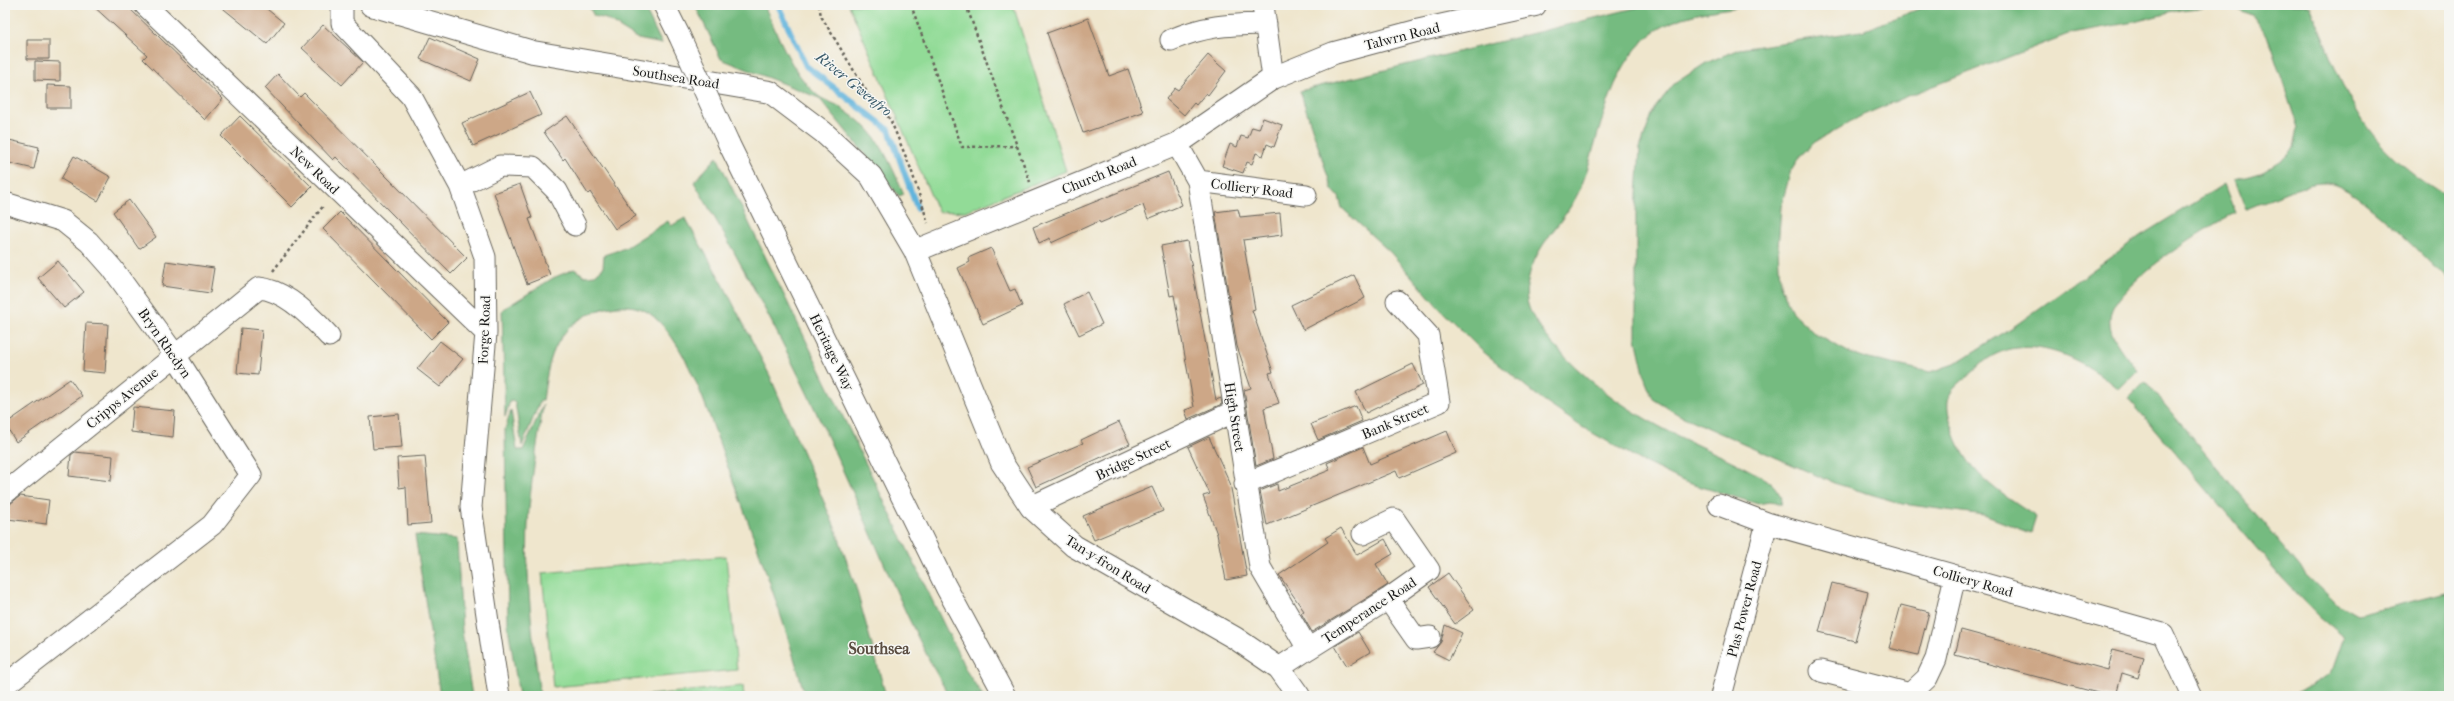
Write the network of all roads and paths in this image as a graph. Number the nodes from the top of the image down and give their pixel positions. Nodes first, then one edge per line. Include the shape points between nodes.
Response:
1 (145, 5) edge
2 (342, 5) edge
3 (371, 5) edge
4 (664, 5) edge
5 (819, 5) edge
6 (911, 5) edge
7 (966, 5) edge
8 (1535, 5) edge
9 (1265, 15) edge
10 (1172, 40) dead end
11 (1273, 78) junction
12 (1177, 144) junction
13 (1017, 146) junction
14 (1198, 181) junction
15 (460, 186) junction
16 (1032, 189) dead end
17 (336, 190) junction
18 (1306, 195) dead end
19 (5, 203) edge
20 (575, 225) dead end
21 (935, 243) junction
22 (915, 251) junction
23 (259, 288) junction
24 (1397, 301) dead end
25 (486, 333) junction
26 (329, 336) dead end
27 (175, 355) junction
28 (1235, 410) junction
29 (1245, 484) junction
30 (5, 493) edge
31 (1719, 505) dead end
32 (1031, 507) junction
33 (1767, 523) junction
34 (1363, 534) dead end
35 (1955, 576) junction
36 (1388, 599) junction
37 (1430, 637) dead end
38 (1308, 649) junction
39 (1279, 668) junction
40 (1821, 671) dead end
41 (5, 685) edge
42 (499, 696) edge
43 (1004, 696) edge
44 (1299, 696) edge
45 (1721, 696) edge
46 (2192, 696) edge

1 - 17 street, New Road
2 - 15 street, Forge Road via 342,23 411,96
3 - 22 main road, Southsea Road via 533,52 770,92 823,132 871,176
4 - 43 street, Heritage Way, bridge via 729,144 946,587
5 - 21 path via 821,16 868,94 890,119 911,169
6 - 13 path via 962,147
7 - 13 path
8 - 11 main road, Talwrn Road via 1416,31 1334,53
9 - 10 street via 1193,31
9 - 11 street
11 - 12 main road, Church Road
12 - 14 street, High Street
12 - 21 main road, Church Road
13 - 16 path
14 - 18 street, Colliery Road
14 - 28 street, High Street
15 - 20 street via 500,166 532,167 557,191
15 - 25 street, Forge Road via 485,257
17 - 23 path
17 - 25 street, New Road
19 - 27 street, Bryn Rhedyn via 63,221 89,242 112,268
21 - 22 main road, Church Road
22 - 32 main road, Tan-y-fron Road via 999,456
23 - 26 street via 270,289 287,298
23 - 27 street, Cripps Avenue
24 - 29 street, Bank Street via 1428,335 1439,402
25 - 42 street, Forge Road via 471,507
27 - 30 street, Cripps Avenue
27 - 41 street, Bryn Rhedyn via 251,475 212,525
28 - 29 street, High Street
28 - 32 street, Bridge Street
29 - 38 street, High Street via 1260,567
31 - 33 street, Colliery Road
32 - 39 main road, Tan-y-fron Road via 1074,546 1235,638
33 - 35 street, Colliery Road
33 - 45 street, Plas Power Road
34 - 36 street, Temperance Road via 1394,519 1429,570
35 - 40 street via 1936,659 1927,678 1910,694
35 - 46 street, Colliery Road via 2163,634
36 - 37 street via 1416,638
36 - 38 street, Temperance Road
38 - 39 street
39 - 44 main road, Tan-y-fron Road

